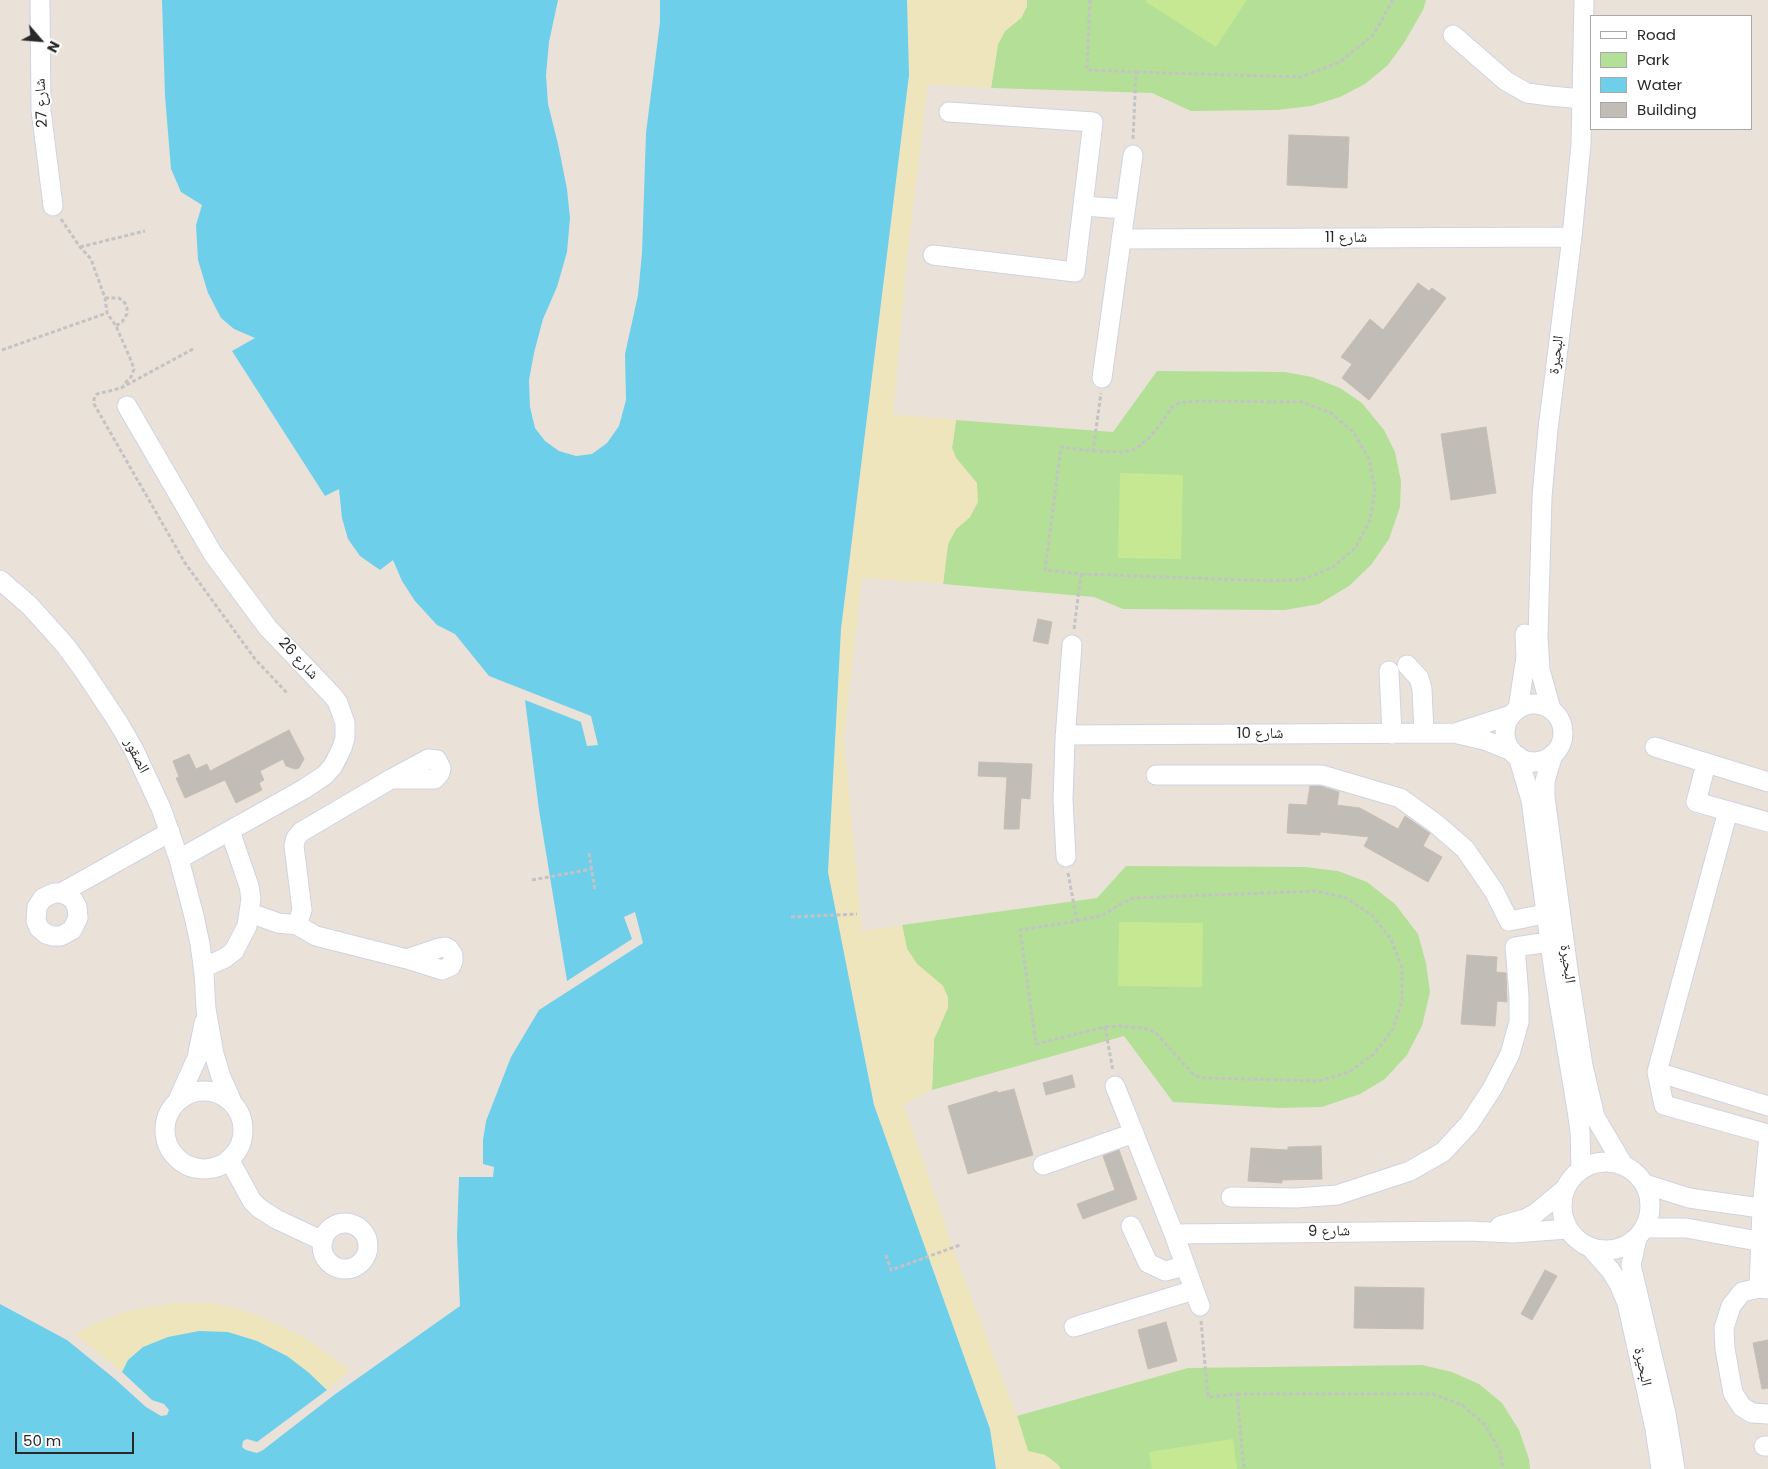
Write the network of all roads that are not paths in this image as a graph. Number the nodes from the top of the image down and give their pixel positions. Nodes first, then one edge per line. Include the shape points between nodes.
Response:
1 (40, 0) edge
2 (1571, 0) edge
3 (1584, 0) edge
4 (1453, 35) dead end
5 (1577, 98) junction
6 (949, 112) dead end
7 (1133, 155) road end
8 (53, 206) road end
9 (1083, 206) junction
10 (1125, 209) junction
11 (1566, 237) junction
12 (1121, 239) junction
13 (933, 255) dead end
14 (1102, 378) road end
15 (127, 406) road end
16 (0, 580) edge
17 (1072, 645) road end
18 (1407, 665) dead end
19 (1389, 671) dead end
20 (1551, 709) junction
21 (1515, 712) junction
22 (1424, 733) junction
23 (1454, 733) junction
24 (1392, 734) junction
25 (1065, 735) junction
26 (1655, 747) dead end
27 (1515, 754) junction
28 (1553, 754) junction
29 (1706, 764) junction
30 (1156, 774) dead end
31 (391, 779) dead end
32 (1768, 782) edge
33 (1728, 811) junction
34 (1768, 822) edge
35 (230, 831) junction
36 (170, 832) junction
37 (1066, 857) road end
38 (179, 859) junction
39 (61, 893) dead end
40 (1553, 912) junction
41 (250, 913) junction
42 (1509, 921) junction
43 (297, 925) junction
44 (1556, 941) junction
45 (1515, 948) junction
46 (407, 959) dead end
47 (203, 968) junction
48 (206, 1009) junction
49 (1657, 1072) junction
50 (1115, 1086) road end
51 (178, 1100) junction
52 (233, 1104) junction
53 (1768, 1106) edge
54 (1134, 1133) junction
55 (1768, 1134) edge
56 (1768, 1146) edge
57 (229, 1159) junction
58 (1043, 1165) dead end
59 (1624, 1166) junction
60 (1581, 1170) junction
61 (1644, 1184) junction
62 (1566, 1188) junction
63 (1231, 1197) dead end
64 (1689, 1198) junction
65 (1765, 1209) edge
66 (1131, 1226) dead end
67 (1686, 1228) junction
68 (1568, 1229) junction
69 (1484, 1231) junction
70 (1640, 1233) junction
71 (1174, 1234) junction
72 (323, 1241) dead end
73 (1764, 1243) edge
74 (1590, 1247) junction
75 (1185, 1266) junction
76 (1764, 1289) edge
77 (1074, 1327) dead end
78 (1641, 1335) junction
79 (1768, 1414) edge
80 (1661, 1469) edge
81 (1676, 1469) edge

1 - 8 street, شارع 27 via 41,110
2 - 5 street, البحيرة
3 - 5 street, البحيرة
4 - 5 street via 1506,81 1527,92
5 - 11 street, البحيرة via 1581,144
6 - 9 street via 1093,122
7 - 10 street
9 - 10 street
9 - 13 street via 1075,272
10 - 12 street
11 - 12 street, شارع 11
11 - 20 street, البحيرة via 1542,497 1538,636 1540,670
11 - 21 street, البحيرة via 1542,372 1532,467 1526,657
12 - 14 street
15 - 35 street, شارع 26 via 213,554 268,628 333,696 345,724 342,748 325,775
16 - 36 street, الصقور via 30,606 65,646 102,698 134,750
17 - 25 street
18 - 22 street via 1419,678 1422,689
19 - 24 street
20 - 21 street via 1535,704
20 - 28 street via 1560,720 1563,734
21 - 23 street, شارع 10
21 - 27 street via 1506,731 1506,740
22 - 23 street, شارع 10
22 - 24 street, شارع 10
23 - 27 street, شارع 10 via 1484,740
24 - 25 street, شارع 10
25 - 37 street via 1063,800
26 - 29 street
27 - 28 street via 1536,761
27 - 40 street, البحيرة via 1531,800
28 - 40 street, البحيرة via 1545,780 1545,797
29 - 32 street
29 - 33 street via 1696,802
30 - 42 street via 1322,775 1400,798 1465,850 1494,891
31 - 43 street via 296,838 294,846 302,910
33 - 34 street
33 - 49 street
35 - 38 street, شارع 26
35 - 41 street via 250,886
36 - 38 street, الصقور
36 - 39 street
38 - 47 street, الصقور
40 - 42 street
40 - 44 street, البحيرة
41 - 43 street via 278,923
41 - 47 street via 234,951
42 - 45 street
43 - 46 street via 316,936
44 - 45 street
44 - 59 street, البحيرة via 1592,1106 1601,1129
44 - 60 street, البحيرة via 1580,1131
45 - 63 street via 1519,1022 1510,1054 1469,1124 1442,1152 1410,1172 1337,1195
47 - 48 street, الصقور
48 - 51 street, الصقور via 197,1058
48 - 52 street, الصقور via 219,1070
49 - 53 street
49 - 55 street via 1664,1105
50 - 54 street
51 - 52 street via 193,1092 211,1091
51 - 57 street via 168,1114 165,1132 174,1156 197,1168 214,1168
52 - 57 street via 241,1119 242,1137
54 - 58 street
54 - 71 street
56 - 65 street
57 - 72 street via 259,1208
59 - 60 street via 1605,1162
59 - 61 street
60 - 62 street
61 - 64 street
61 - 70 street via 1650,1206 1649,1218
62 - 68 street via 1562,1209
62 - 69 street, شارع 9 via 1536,1213
64 - 65 street
64 - 67 street
65 - 73 street
66 - 75 street via 1148,1263 1164,1271
67 - 70 street
67 - 73 street
68 - 69 street, شارع 9 via 1513,1233
68 - 74 street
69 - 71 street, شارع 9
70 - 74 street via 1614,1250
70 - 78 street, البحيرة via 1631,1265
71 - 75 street
73 - 76 street
74 - 78 street, البحيرة via 1619,1284
75 - 77 street via 1197,1298
76 - 79 street via 1742,1292 1731,1306 1724,1328 1733,1393 1742,1408 1752,1414
78 - 80 street, البحيرة
78 - 81 street, البحيرة via 1666,1414

